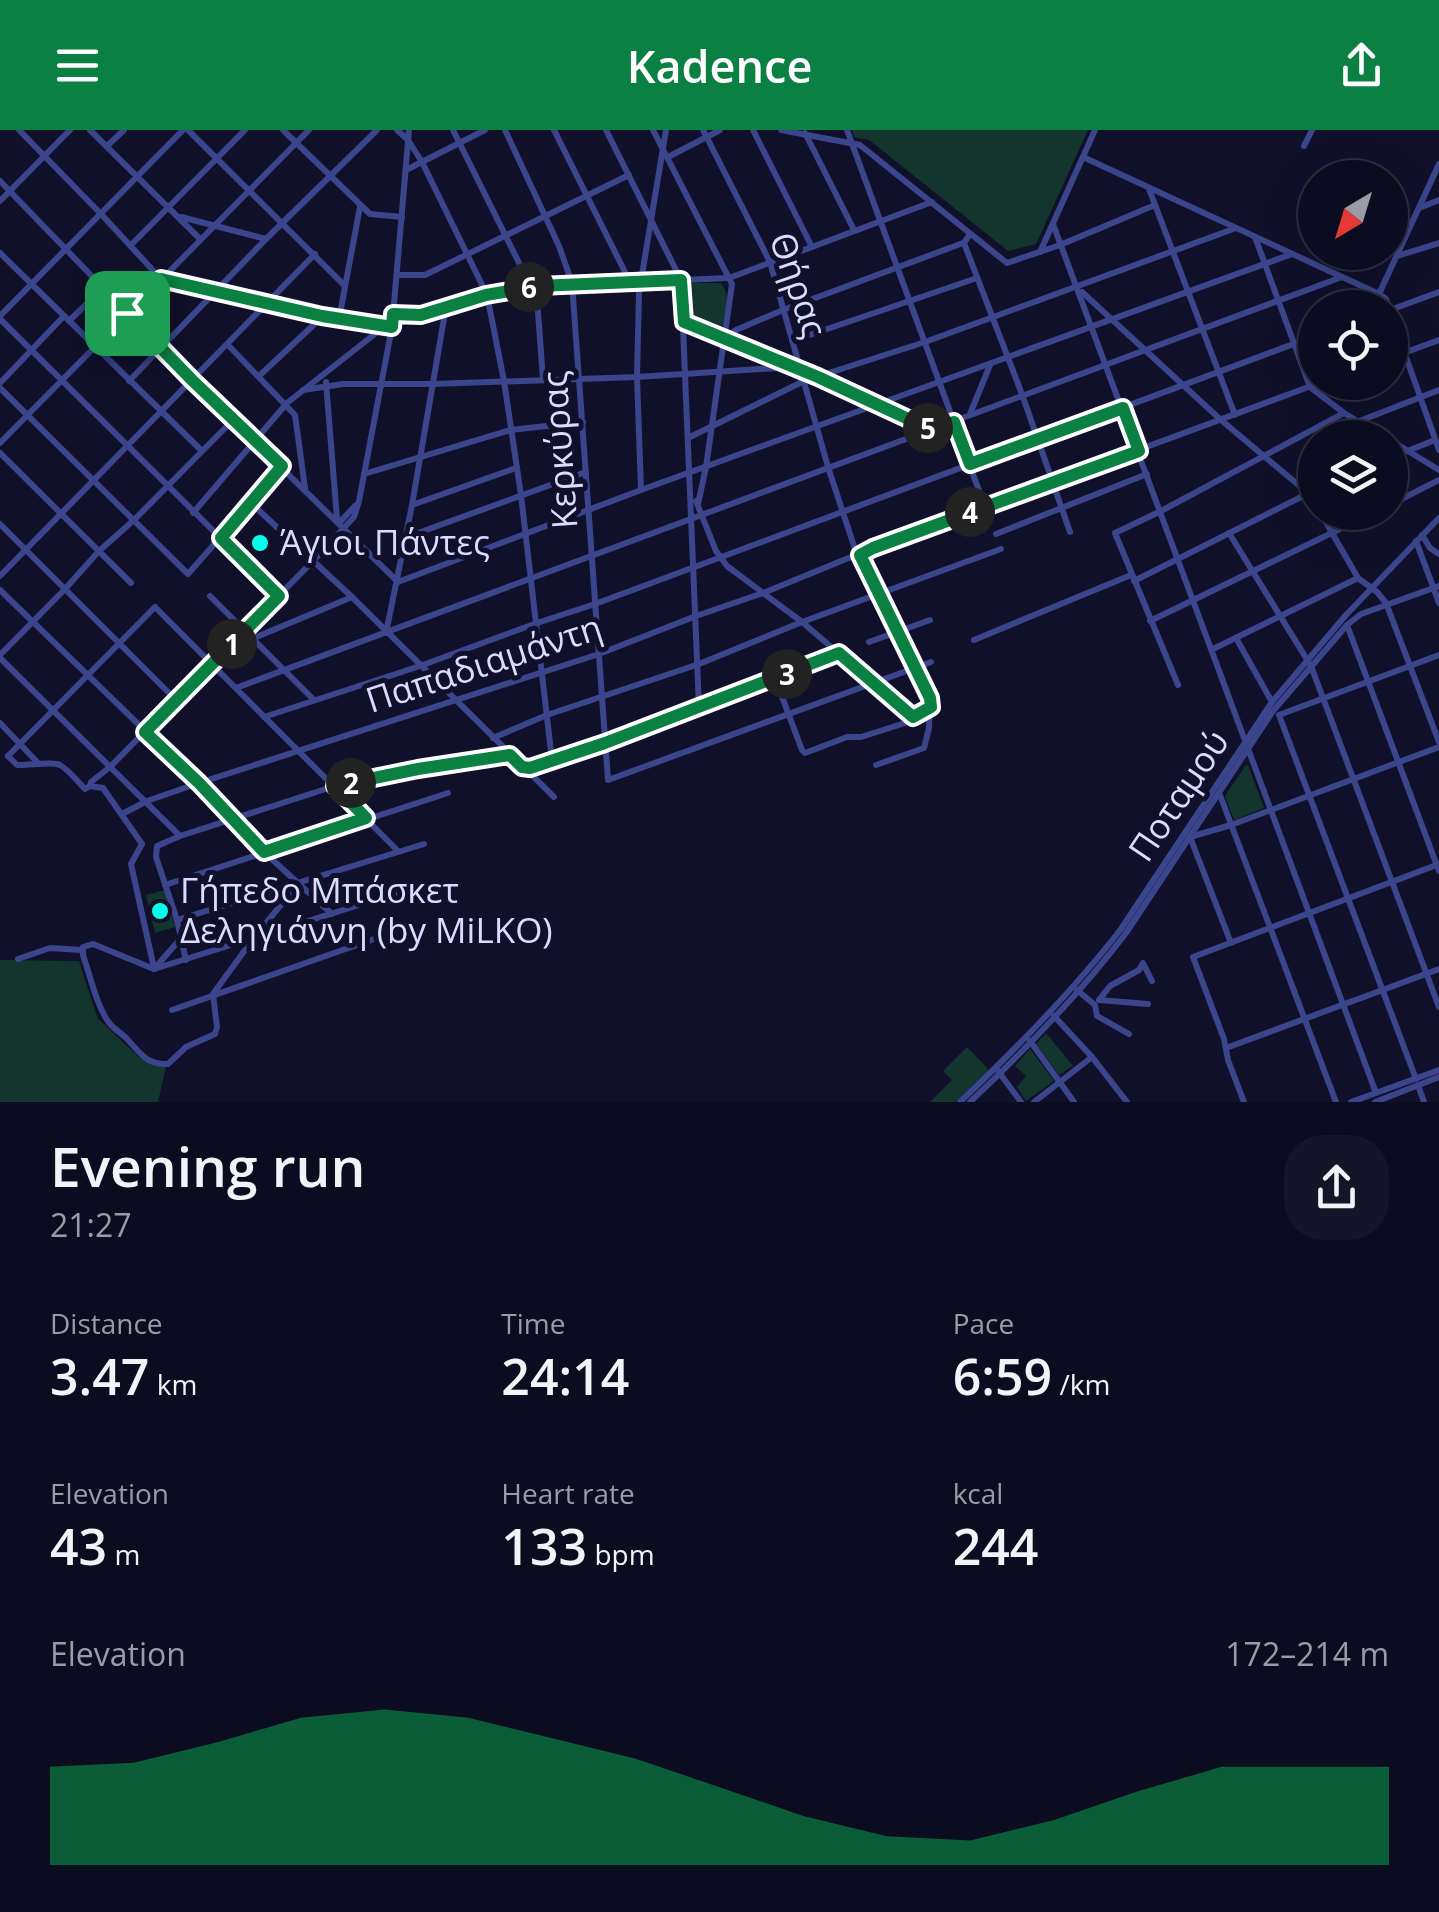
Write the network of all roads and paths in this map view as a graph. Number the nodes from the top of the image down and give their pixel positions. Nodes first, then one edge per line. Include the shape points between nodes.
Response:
1 (19, 130) edge
2 (70, 130) edge
3 (90, 130) edge
4 (124, 130) edge
5 (186, 130) edge
6 (245, 130) edge
7 (283, 130) edge
8 (309, 130) edge
9 (377, 130) edge
10 (397, 130) edge
11 (409, 130) edge
12 (454, 130) edge
13 (485, 130) edge
14 (505, 130) edge
15 (554, 130) edge
16 (606, 130) edge
17 (653, 130) edge
18 (666, 130) edge
19 (720, 130) edge
20 (753, 130) edge
21 (782, 130) edge
22 (847, 130) edge
23 (1096, 130) edge
24 (1312, 130) edge
25 (804, 132) edge
26 (704, 133) edge
27 (408, 140) junction
28 (461, 142) junction
29 (851, 142) junction
30 (296, 143) junction
31 (107, 146) junction
32 (1304, 146) dead end
33 (663, 148) junction
34 (44, 156) junction
35 (667, 157) junction
36 (1083, 157) junction
37 (217, 158) junction
38 (422, 162) junction
39 (1439, 164) edge
40 (406, 170) junction
41 (629, 175) junction
42 (138, 176) junction
43 (331, 176) junction
44 (0, 181) edge
45 (1148, 187) junction
46 (250, 190) junction
47 (10, 191) junction
48 (587, 196) junction
49 (1439, 200) edge
50 (0, 201) edge
51 (932, 202) junction
52 (169, 206) junction
53 (361, 206) junction
54 (1156, 206) junction
55 (1419, 208) junction
56 (101, 214) junction
57 (180, 217) junction
58 (546, 217) junction
59 (402, 218) junction
60 (651, 218) junction
61 (881, 222) junction
62 (283, 223) junction
63 (215, 224) junction
64 (1053, 224) junction
65 (1236, 228) junction
66 (854, 230) junction
67 (1408, 231) edge
68 (970, 234) junction
69 (506, 236) junction
70 (1255, 237) junction
71 (266, 239) junction
72 (200, 240) junction
73 (964, 243) junction
74 (1439, 243) edge
75 (1062, 244) junction
76 (131, 245) junction
77 (812, 247) junction
78 (65, 250) junction
79 (1173, 252) junction
80 (1408, 252) edge
81 (0, 253) edge
82 (1040, 253) junction
83 (315, 254) junction
84 (1292, 254) junction
85 (468, 256) junction
86 (770, 262) junction
87 (1265, 264) junction
88 (898, 267) junction
89 (397, 275) junction
90 (1342, 277) junction
91 (728, 278) junction
92 (977, 278) junction
93 (161, 279) junction
94 (681, 280) junction
95 (641, 281) junction
96 (630, 282) junction
97 (572, 283) junction
98 (31, 284) junction
99 (345, 286) junction
100 (531, 287) junction
101 (1078, 287) junction
102 (103, 288) junction
103 (1370, 290) edge
104 (1189, 292) junction
105 (1439, 292) edge
106 (214, 293) junction
107 (486, 295) junction
108 (911, 302) junction
109 (1279, 302) junction
110 (1408, 303) edge
111 (267, 305) junction
112 (446, 307) junction
113 (783, 310) junction
114 (127, 313) junction
115 (393, 314) junction
116 (322, 316) junction
117 (0, 317) edge
118 (991, 318) junction
119 (67, 319) junction
120 (338, 319) junction
121 (1112, 320) junction
122 (684, 322) junction
123 (388, 326) junction
124 (1092, 327) junction
125 (1203, 329) junction
126 (723, 338) junction
127 (1439, 340) edge
128 (792, 342) junction
129 (925, 342) junction
130 (1298, 342) edge
131 (1294, 344) junction
132 (228, 345) junction
133 (94, 346) junction
134 (160, 348) junction
135 (32, 350) junction
136 (1145, 350) junction
137 (1408, 351) edge
138 (1298, 355) edge
139 (1008, 358) junction
140 (1408, 363) edge
141 (991, 364) junction
142 (1107, 366) junction
143 (797, 368) junction
144 (719, 370) junction
145 (1219, 371) junction
146 (686, 373) junction
147 (322, 374) junction
148 (260, 376) junction
149 (637, 377) junction
150 (818, 377) junction
151 (62, 379) junction
152 (543, 379) junction
153 (580, 379) junction
154 (504, 380) junction
155 (129, 381) junction
156 (193, 381) junction
157 (804, 381) junction
158 (940, 383) junction
159 (382, 384) junction
160 (432, 384) junction
161 (1182, 384) junction
162 (0, 385) edge
163 (328, 385) junction
164 (303, 390) junction
165 (1439, 390) edge
166 (1298, 391) edge
167 (1420, 396) junction
168 (1023, 397) junction
169 (1327, 400) edge
170 (287, 404) junction
171 (877, 406) junction
172 (1123, 408) junction
173 (160, 412) junction
174 (1344, 413) junction
175 (28, 415) junction
176 (1235, 415) junction
177 (970, 416) junction
178 (233, 420) junction
179 (1221, 420) junction
180 (1354, 420) edge
181 (1362, 420) edge
182 (583, 422) junction
183 (954, 422) junction
184 (712, 425) junction
185 (817, 427) junction
186 (510, 430) junction
187 (932, 430) junction
188 (688, 438) junction
189 (1038, 440) junction
190 (1437, 440) edge
191 (255, 442) junction
192 (0, 443) edge
193 (128, 444) junction
194 (201, 450) junction
195 (1408, 450) joint
196 (1439, 450) edge
197 (1139, 451) junction
198 (0, 453) edge
199 (1264, 456) junction
200 (420, 458) junction
201 (970, 464) junction
202 (282, 466) junction
203 (706, 467) junction
204 (828, 467) junction
205 (516, 468) junction
206 (1439, 470) edge
207 (586, 472) junction
208 (690, 473) junction
209 (364, 474) junction
210 (1148, 474) junction
211 (1439, 480) edge
212 (95, 481) junction
213 (1053, 482) junction
214 (1298, 482) edge
215 (167, 486) junction
216 (1040, 487) junction
217 (305, 489) junction
218 (641, 490) junction
219 (690, 492) junction
220 (521, 494) junction
221 (1408, 496) edge
222 (1298, 499) edge
223 (251, 502) junction
224 (698, 504) junction
225 (412, 506) junction
226 (985, 507) junction
227 (1062, 507) junction
228 (588, 510) junction
229 (1161, 511) junction
230 (194, 513) junction
231 (842, 513) junction
232 (61, 514) junction
233 (703, 515) junction
234 (691, 518) junction
235 (1439, 518) edge
236 (134, 520) junction
237 (0, 524) edge
238 (340, 524) junction
239 (1331, 530) edge
240 (1341, 530) edge
241 (1070, 532) dead end
242 (1229, 533) junction
243 (996, 534) dead end
244 (1333, 534) junction
245 (525, 535) junction
246 (406, 537) junction
247 (221, 538) junction
248 (1419, 538) junction
249 (1000, 549) dead end
250 (26, 550) junction
251 (99, 551) junction
252 (1439, 554) edge
253 (860, 555) junction
254 (592, 556) junction
255 (1178, 558) junction
256 (720, 559) junction
257 (312, 562) junction
258 (693, 568) junction
259 (1254, 572) junction
260 (0, 576) edge
261 (531, 578) junction
262 (1132, 578) junction
263 (1358, 578) junction
264 (398, 582) junction
265 (131, 583) dead end
266 (1436, 587) edge
267 (1372, 588) junction
268 (65, 589) junction
269 (0, 590) edge
270 (763, 593) junction
271 (879, 594) junction
272 (210, 596) dead end
273 (279, 596) junction
274 (352, 598) junction
275 (1195, 602) junction
276 (1386, 603) junction
277 (1439, 603) edge
278 (595, 604) junction
279 (1280, 615) junction
280 (696, 616) junction
281 (930, 620) dead end
282 (1150, 621) junction
283 (33, 622) junction
284 (802, 622) junction
285 (537, 623) junction
286 (1347, 626) junction
287 (246, 629) junction
288 (897, 631) junction
289 (386, 633) junction
290 (254, 638) junction
291 (1236, 638) junction
292 (974, 640) dead end
293 (868, 642) dead end
294 (120, 644) junction
295 (1213, 649) junction
296 (839, 653) junction
297 (599, 654) junction
298 (0, 656) edge
299 (1439, 656) edge
300 (932, 662) dead end
301 (1309, 663) junction
302 (212, 664) junction
303 (698, 664) junction
304 (420, 666) junction
305 (1411, 666) junction
306 (915, 668) junction
307 (286, 670) junction
308 (542, 673) junction
309 (88, 676) junction
310 (775, 678) junction
311 (1368, 682) junction
312 (875, 684) junction
313 (1178, 685) dead end
314 (236, 688) junction
315 (603, 696) junction
316 (1323, 699) junction
317 (176, 700) junction
318 (314, 700) junction
319 (455, 701) junction
320 (1272, 702) junction
321 (700, 707) junction
322 (931, 707) junction
323 (55, 711) junction
324 (788, 713) junction
325 (1276, 713) junction
326 (547, 715) junction
327 (264, 717) junction
328 (913, 717) junction
329 (0, 723) edge
330 (145, 732) junction
331 (492, 738) junction
332 (605, 743) junction
333 (22, 744) junction
334 (1248, 744) junction
335 (1439, 745) edge
336 (300, 752) junction
337 (510, 755) junction
338 (552, 760) junction
339 (1398, 762) junction
340 (40, 764) junction
341 (876, 765) dead end
342 (110, 767) junction
343 (526, 769) junction
344 (1353, 779) junction
345 (199, 783) junction
346 (90, 786) junction
347 (335, 786) junction
348 (448, 793) dead end
349 (1219, 794) junction
350 (1310, 794) junction
351 (554, 797) dead end
352 (147, 802) junction
353 (1271, 808) junction
354 (122, 814) junction
355 (366, 818) junction
356 (232, 819) junction
357 (1231, 825) junction
358 (180, 836) junction
359 (1190, 838) junction
360 (424, 844) dead end
361 (264, 852) junction
362 (398, 852) junction
363 (1438, 867) edge
364 (1392, 882) junction
365 (298, 884) junction
366 (166, 885) junction
367 (423, 885) dead end
368 (1348, 898) junction
369 (1310, 913) junction
370 (332, 914) junction
371 (176, 920) junction
372 (1270, 928) junction
373 (394, 932) dead end
374 (181, 938) junction
375 (253, 939) junction
376 (1231, 943) junction
377 (82, 950) junction
378 (18, 959) dead end
379 (186, 960) junction
380 (154, 969) junction
381 (1439, 969) edge
382 (1426, 974) junction
383 (1152, 981) dead end
384 (1078, 990) junction
385 (1383, 990) junction
386 (212, 994) junction
387 (1097, 1002) junction
388 (1148, 1004) dead end
389 (1344, 1005) junction
390 (1439, 1008) edge
391 (172, 1010) dead end
392 (1054, 1016) junction
393 (1305, 1020) junction
394 (1129, 1034) dead end
395 (1030, 1042) junction
396 (1226, 1048) junction
397 (1092, 1057) junction
398 (998, 1071) junction
399 (1439, 1074) edge
400 (1060, 1082) junction
401 (1417, 1082) junction
402 (1377, 1099) edge
403 (960, 1102) edge
404 (970, 1102) edge
405 (1021, 1102) edge
406 (1034, 1102) edge
407 (1074, 1102) edge
408 (1127, 1102) edge
409 (1244, 1102) edge
410 (1336, 1102) edge
411 (1351, 1102) edge
412 (1424, 1102) edge

1 - 34 street
2 - 34 street
3 - 31 street
4 - 31 street
5 - 37 street
5 - 42 street
6 - 37 street
7 - 30 street
8 - 30 street
9 - 43 street
10 - 27 street
11 - 27 street
12 - 28 street
13 - 28 street
14 - 58 street, Κερκύρας
15 - 48 street
16 - 41 street
17 - 33 street
18 - 33 street
19 - 26 street
20 - 77 street
21 - 25 street
22 - 29 street
23 - 36 street
24 - 32 street
25 - 29 street
25 - 66 street
26 - 35 street
26 - 86 street, Θήρας
27 - 38 street
27 - 40 street
28 - 38 street
28 - 69 street
29 - 51 street
29 - 61 street
30 - 43 street
30 - 46 street
31 - 42 street
33 - 35 street
33 - 60 street
34 - 47 street
34 - 56 street
35 - 91 street
36 - 45 street
36 - 64 street
37 - 46 street
37 - 52 street
38 - 40 street
38 - 85 street
39 - 55 street
40 - 59 street
41 - 48 street
41 - 60 street
42 - 52 street
42 - 56 street
43 - 53 street
43 - 62 street
44 - 47 street
45 - 54 street
45 - 65 street
46 - 62 street
46 - 63 street
47 - 50 street
47 - 78 street
48 - 58 street
48 - 96 street
49 - 55 street
51 - 61 street
51 - 68 street
52 - 57 street
52 - 76 street
53 - 59 street via 370,214
53 - 99 street
54 - 75 street
54 - 79 street
55 - 67 street
56 - 76 street
56 - 78 street
57 - 63 street
57 - 72 street
58 - 69 street
58 - 97 street, Κερκύρας
59 - 89 street
60 - 94 street
60 - 95 street
61 - 66 street
61 - 88 street
62 - 71 street
62 - 83 street
63 - 71 street
63 - 72 street
64 - 75 street
64 - 82 street
65 - 70 street
65 - 79 street
66 - 77 street
68 - 73 street
68 - 82 street via 1003,262
69 - 85 street
69 - 100 street
70 - 84 street
70 - 87 street
71 - 106 street
72 - 93 street
73 - 88 street
73 - 92 street
74 - 80 street
75 - 82 street
75 - 101 street
76 - 93 street
77 - 86 street
78 - 98 street
78 - 102 street
79 - 101 street
79 - 104 street
81 - 98 street
83 - 99 street
83 - 111 street
84 - 87 street
84 - 90 street
85 - 89 street via 425,275
85 - 107 street
86 - 91 street
86 - 113 street, Θήρας
87 - 104 street
87 - 109 street
88 - 108 street
88 - 113 street
89 - 115 street
90 - 103 street
90 - 109 street
91 - 94 street
91 - 126 street
92 - 108 street
92 - 118 street
93 - 106 street
93 - 114 street
94 - 95 street
94 - 122 street
95 - 96 street
95 - 149 street
96 - 97 street
97 - 100 street
97 - 153 street, Κερκύρας
98 - 117 street
98 - 119 street
99 - 120 street
100 - 107 street
100 - 152 street via 539,308
101 - 118 street
101 - 121 street
101 - 124 street
102 - 114 street
102 - 119 street
104 - 121 street
104 - 125 street
105 - 110 street
106 - 111 street
106 - 134 street
107 - 112 street
107 - 154 street
108 - 128 street
108 - 129 street
109 - 125 street
109 - 131 street
111 - 116 street
111 - 132 street
112 - 115 street
112 - 160 street
113 - 126 street
113 - 128 street, Θήρας
114 - 133 street
114 - 134 street
115 - 123 street
116 - 120 street
116 - 148 street
117 - 135 street
118 - 129 street
118 - 139 street
119 - 133 street
119 - 135 street
120 - 123 street
121 - 124 street
121 - 136 street
122 - 126 street
122 - 146 street
123 - 147 street
123 - 159 street
124 - 139 street
124 - 142 street
125 - 136 street
125 - 145 street
126 - 143 street
126 - 144 street
127 - 137 street
128 - 143 street, Θήρας
129 - 150 street
129 - 158 street
130 - 131 street
131 - 138 street
131 - 145 street
132 - 148 street
132 - 156 street
133 - 151 street
133 - 155 street
134 - 155 street
134 - 156 street
135 - 151 street
135 - 162 street
136 - 142 street
136 - 161 street
139 - 141 street
139 - 168 street
140 - 167 street
141 - 158 street
141 - 177 street
142 - 168 street
142 - 172 street
143 - 144 street
143 - 150 street
143 - 157 street, Θήρας
144 - 146 street
144 - 184 street
145 - 161 street
145 - 176 street
146 - 149 street
146 - 188 street
147 - 163 street
147 - 164 street
148 - 170 street
149 - 153 street
149 - 218 street
150 - 157 street
150 - 171 street
151 - 175 street
151 - 193 street
152 - 153 street
152 - 154 street
153 - 182 street, Κερκύρας
154 - 160 street
154 - 186 street
155 - 173 street
156 - 173 street
156 - 178 street
157 - 184 street
157 - 185 street, Θήρας
158 - 171 street
158 - 183 street
159 - 160 street
159 - 163 street
159 - 209 street
160 - 200 street
161 - 172 street
161 - 179 street
162 - 175 street
163 - 164 street
163 - 238 street
164 - 170 street
165 - 167 street
166 - 176 street, Παπαδιαμάντη
167 - 181 street
167 - 190 street
168 - 177 street
168 - 189 street
169 - 174 street
170 - 191 street
170 - 217 street via 297,420
171 - 185 street
171 - 187 street
172 - 189 street
172 - 197 street
173 - 193 street
173 - 194 street
174 - 180 street
174 - 199 street
175 - 192 street
175 - 212 street
176 - 179 street, Παπαδιαμάντη
177 - 183 street
178 - 191 street
178 - 194 street
179 - 197 street, Παπαδιαμάντη
179 - 199 street
182 - 186 street
182 - 207 street, Κερκύρας
183 - 187 street
183 - 201 street
184 - 188 street
184 - 203 street
185 - 203 street
185 - 204 street, Θήρας
186 - 200 street
186 - 205 street
187 - 204 street
188 - 208 street
189 - 201 street
189 - 213 street
190 - 195 street
190 - 196 street
191 - 202 street
191 - 230 street
193 - 212 street
193 - 215 street
194 - 215 street
195 - 206 street
197 - 210 street
197 - 213 street, Παπαδιαμάντη
198 - 232 street
199 - 214 street
199 - 229 street
200 - 209 street
200 - 225 street
201 - 226 street
201 - 231 street
202 - 217 street
202 - 223 street
203 - 208 street
203 - 224 street
204 - 231 street, Θήρας
204 - 233 street
205 - 220 street
205 - 225 street
207 - 220 street
207 - 228 street, Κερκύρας
208 - 218 street
208 - 219 street
209 - 238 street via 354,517
210 - 227 street
210 - 229 street
211 - 221 street
212 - 232 street
212 - 236 street
213 - 216 street, Παπαδιαμάντη
213 - 227 street
215 - 230 street
215 - 236 street
216 - 226 street, Παπαδιαμάντη
216 - 253 street, Παπαδιαμάντη
217 - 238 street
218 - 228 street
219 - 224 street
219 - 234 street
220 - 245 street
220 - 246 street
222 - 242 street
223 - 247 street
223 - 257 street
224 - 233 street
225 - 246 street
226 - 253 street, Παπαδιαμάντη
227 - 241 street
227 - 243 street
228 - 245 street
228 - 254 street, Κερκύρας
229 - 255 street
229 - 262 street via 1115,533
230 - 247 street
231 - 253 street, Θήρας
231 - 256 street
232 - 250 street
232 - 251 street
233 - 234 street
233 - 256 street
234 - 254 street
234 - 258 street
235 - 248 street, Ποταμού
236 - 247 street via 188,574
236 - 251 street
237 - 250 street
238 - 257 street
238 - 264 street
239 - 244 street
240 - 244 street
242 - 255 street
242 - 259 street
244 - 259 street
244 - 263 street
245 - 261 street
245 - 264 street
246 - 264 street
247 - 273 street
248 - 252 street
248 - 266 street
248 - 267 street, Ποταμού
249 - 271 street
250 - 260 street
250 - 268 street
251 - 265 street
251 - 268 street
253 - 270 street, Παπαδιαμάντη
253 - 271 street, Θήρας
254 - 261 street
254 - 278 street, Κερκύρας
255 - 262 street
255 - 275 street
256 - 258 street
256 - 270 street
257 - 273 street
257 - 274 street
258 - 278 street
258 - 280 street
259 - 275 street
259 - 279 street
261 - 285 street
261 - 289 street
262 - 282 street
262 - 292 street
263 - 267 street
263 - 279 street
264 - 289 street
266 - 276 street, Ποταμού
266 - 277 street
267 - 276 street
267 - 301 street, Ποταμού
268 - 283 street
268 - 294 street
269 - 283 street
270 - 280 street, Παπαδιαμάντη
270 - 284 street
271 - 284 street
271 - 288 street, Θήρας
272 - 287 street
273 - 287 street
274 - 289 street
274 - 290 street
275 - 282 street
275 - 295 street
276 - 286 street, Ποταμού
276 - 305 street
278 - 285 street
278 - 297 street, Κερκύρας
279 - 291 street
279 - 301 street
280 - 297 street, Παπαδιαμάντη
280 - 303 street
281 - 288 street
282 - 313 street
283 - 298 street
283 - 309 street
284 - 296 street
284 - 303 street
285 - 304 street
285 - 308 street
286 - 301 street, Ποταμού
286 - 311 street
287 - 290 street
287 - 302 street
288 - 293 street
288 - 306 street, Θήρας
289 - 304 street
289 - 307 street
290 - 307 street
291 - 295 street
291 - 320 street
294 - 302 street via 155,607
294 - 309 street
294 - 317 street
295 - 334 street
296 - 310 street
296 - 312 street
297 - 308 street, Παπαδιαμάντη
297 - 315 street, Κερκύρας
298 - 323 street
299 - 305 street
300 - 306 street
301 - 316 street
301 - 320 street, Ποταμού
301 - 325 street, Ποταμού
302 - 314 street
302 - 317 street
303 - 315 street
303 - 321 street
304 - 318 street
304 - 319 street
305 - 311 street
305 - 335 street
306 - 312 street
306 - 322 street, Θήρας
307 - 314 street
307 - 318 street
308 - 319 street, Παπαδιαμάντη
308 - 326 street
309 - 323 street
309 - 330 street
310 - 321 street
310 - 324 street
311 - 316 street
311 - 339 street
312 - 324 street
312 - 328 street
314 - 327 street
315 - 326 street
315 - 332 street, Κερκύρας
316 - 325 street
316 - 344 street
317 - 330 street
318 - 327 street
319 - 331 street
319 - 336 street, Παπαδιαμάντη
320 - 334 street, Ποταμού
321 - 332 street
322 - 328 street
322 - 341 street via 924,748
323 - 333 street
323 - 342 street
324 - 328 street via 804,752
324 - 332 street, Κερκύρας via 608,780
325 - 334 street, Ποταμού
325 - 350 street
326 - 331 street
326 - 338 street
327 - 336 street
329 - 333 street
330 - 342 street
330 - 345 street
331 - 337 street
332 - 338 street
333 - 340 street
333 - 340 street via 6,755 17,765
334 - 349 street, Ποταμού
334 - 353 street
334 - 398 street, Ποταμού via 1121,929
335 - 339 street
336 - 345 street, Παπαδιαμάντη
336 - 347 street
337 - 343 street
337 - 347 street
338 - 343 street
339 - 344 street
339 - 363 street
340 - 346 street via 60,765
342 - 346 street
342 - 352 street
343 - 351 street
344 - 350 street
344 - 364 street
345 - 352 street, Παπαδιαμάντη
345 - 356 street
346 - 354 street via 103,788
347 - 355 street
347 - 356 street
348 - 355 street
349 - 357 street
349 - 359 street, Ποταμού
350 - 353 street
350 - 368 street
352 - 354 street, Παπαδιαμάντη
352 - 358 street
353 - 357 street
353 - 369 street
354 - 380 street via 142,844 131,864
355 - 361 street
355 - 362 street
356 - 358 street
356 - 361 street
357 - 359 street
357 - 372 street
358 - 366 street via 157,846
359 - 376 street
359 - 384 street, Ποταμού
360 - 362 street
361 - 365 street
361 - 366 street
362 - 365 street
363 - 364 street
364 - 368 street
364 - 382 street
365 - 370 street
365 - 371 street
365 - 375 street
366 - 371 street
367 - 370 street
368 - 369 street
368 - 385 street
369 - 372 street
369 - 389 street
370 - 375 street
371 - 374 street
372 - 376 street
372 - 393 street
373 - 386 street
374 - 379 street
374 - 380 street
375 - 379 street
375 - 386 street
376 - 396 street via 1193,957
377 - 378 street via 50,948
377 - 380 street via 93,944
377 - 386 street via 106,1018 152,1062 172,1063 186,1046 215,1034
379 - 380 street
381 - 382 street
382 - 385 street
382 - 390 street
383 - 387 street via 1142,963
384 - 387 street
384 - 392 street, Ποταμού
385 - 389 street
385 - 401 street
386 - 391 street
387 - 388 street
387 - 394 street via 1097,1016
389 - 393 street
389 - 402 street
392 - 395 street, Ποταμού
392 - 397 street
393 - 396 street
393 - 410 street
395 - 398 street, Ποταμού
395 - 400 street
396 - 409 street
397 - 400 street
397 - 408 street
398 - 403 street, Ποταμού
398 - 404 street, Ποταμού
398 - 405 street
399 - 401 street
400 - 406 street
400 - 407 street
401 - 402 street
401 - 412 street
402 - 411 street

